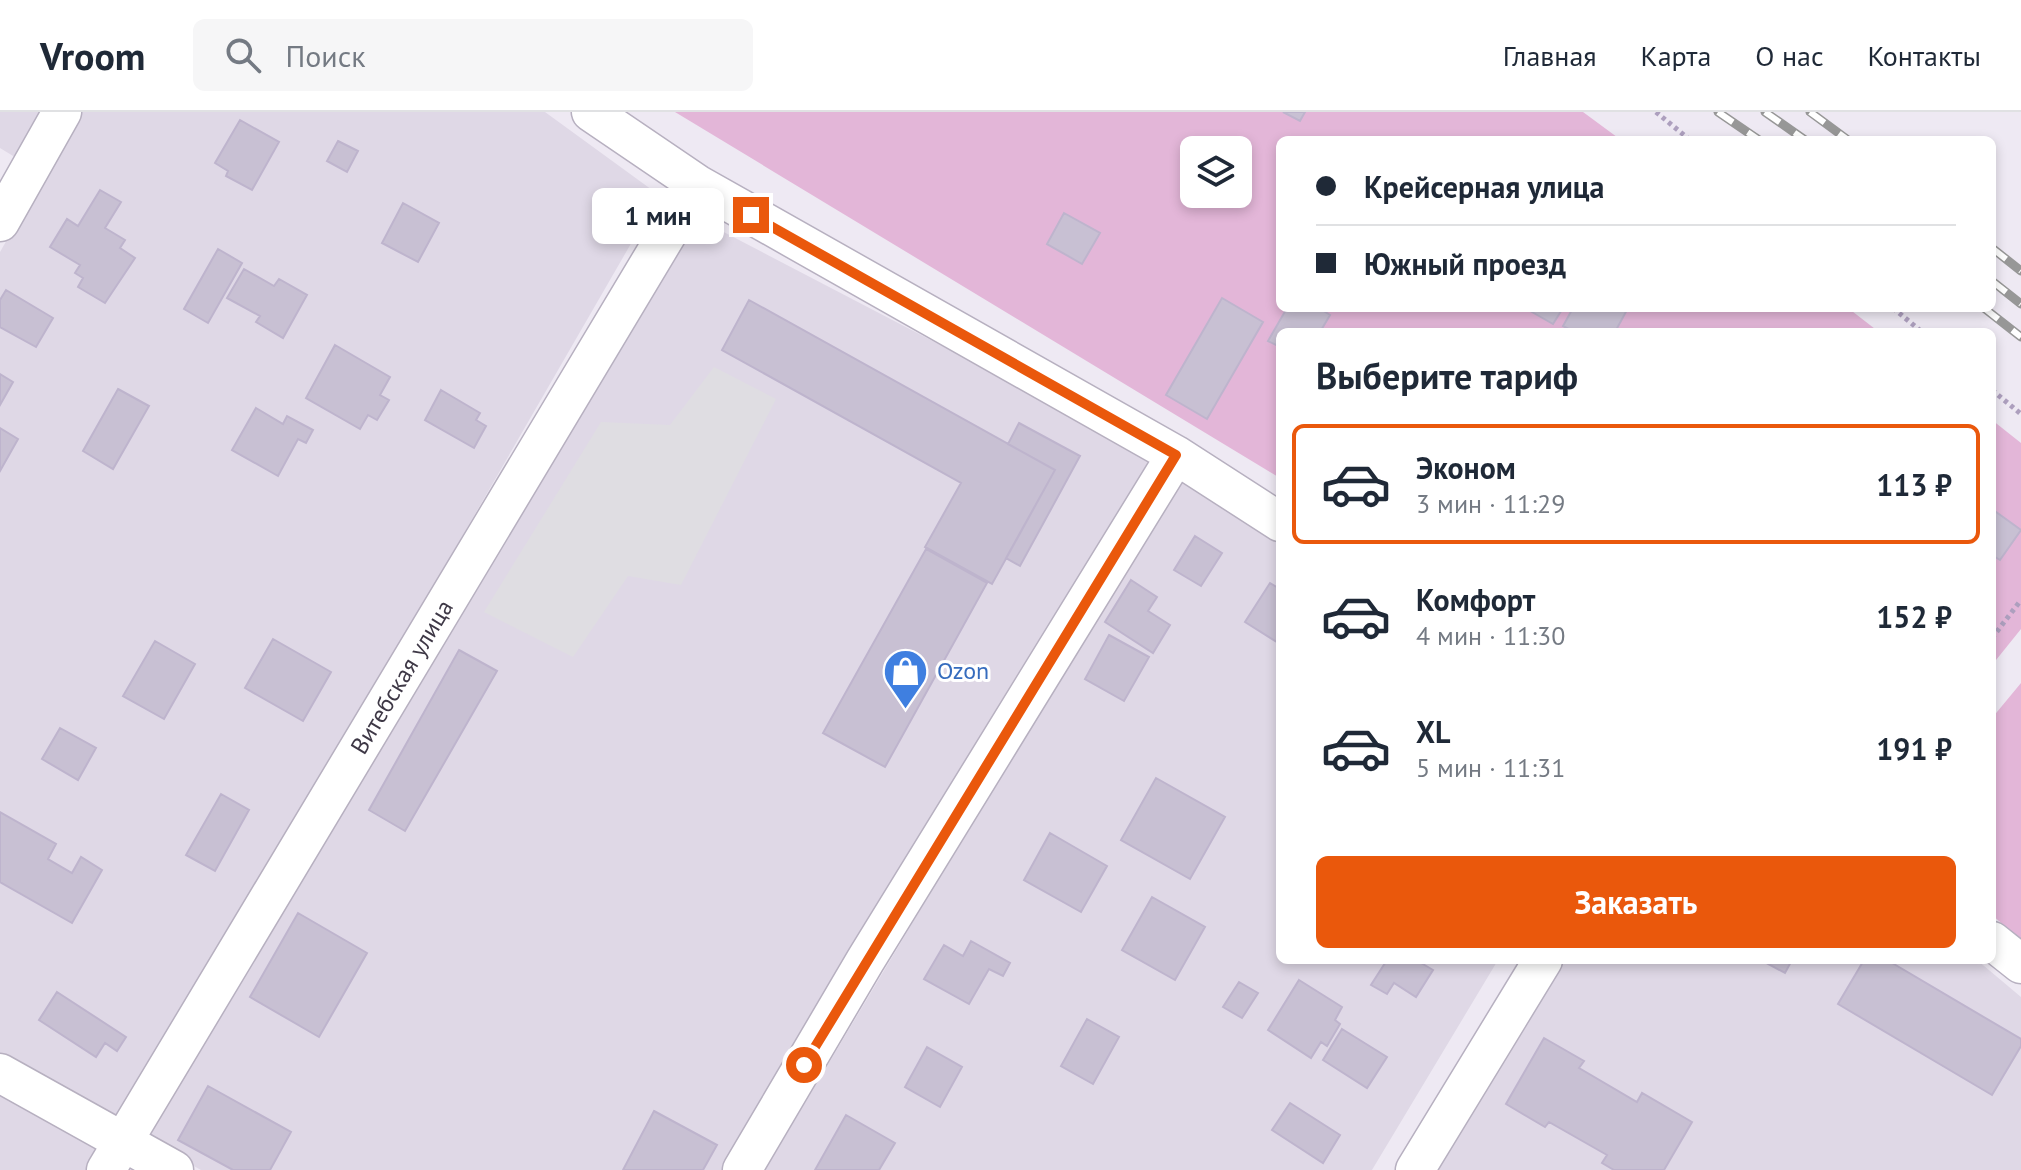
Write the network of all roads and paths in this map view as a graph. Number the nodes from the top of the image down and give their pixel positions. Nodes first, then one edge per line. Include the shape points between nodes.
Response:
1 (62, 112) edge
2 (591, 112) edge
3 (1656, 112) edge
4 (1685, 136) edge
5 (14, 166) edge
6 (697, 184) junction
7 (0, 222) edge
8 (1898, 312) edge
9 (1917, 328) edge
10 (1996, 393) edge
11 (2021, 414) edge
12 (1176, 455) junction
13 (1276, 519) edge
14 (2021, 600) edge
15 (1996, 633) edge
16 (1996, 944) edge
17 (1541, 964) edge
18 (2021, 964) edge
19 (0, 1073) edge
20 (114, 1155) edge
21 (174, 1170) edge
22 (742, 1170) edge
23 (1415, 1170) edge

1 - 5 street
2 - 6 street
3 - 4 path
5 - 7 street
6 - 12 street
6 - 20 street, Витебская улица
8 - 9 path
10 - 11 path
12 - 13 street
12 - 22 street
14 - 15 path
16 - 18 street
17 - 23 street
19 - 20 street
20 - 21 street

